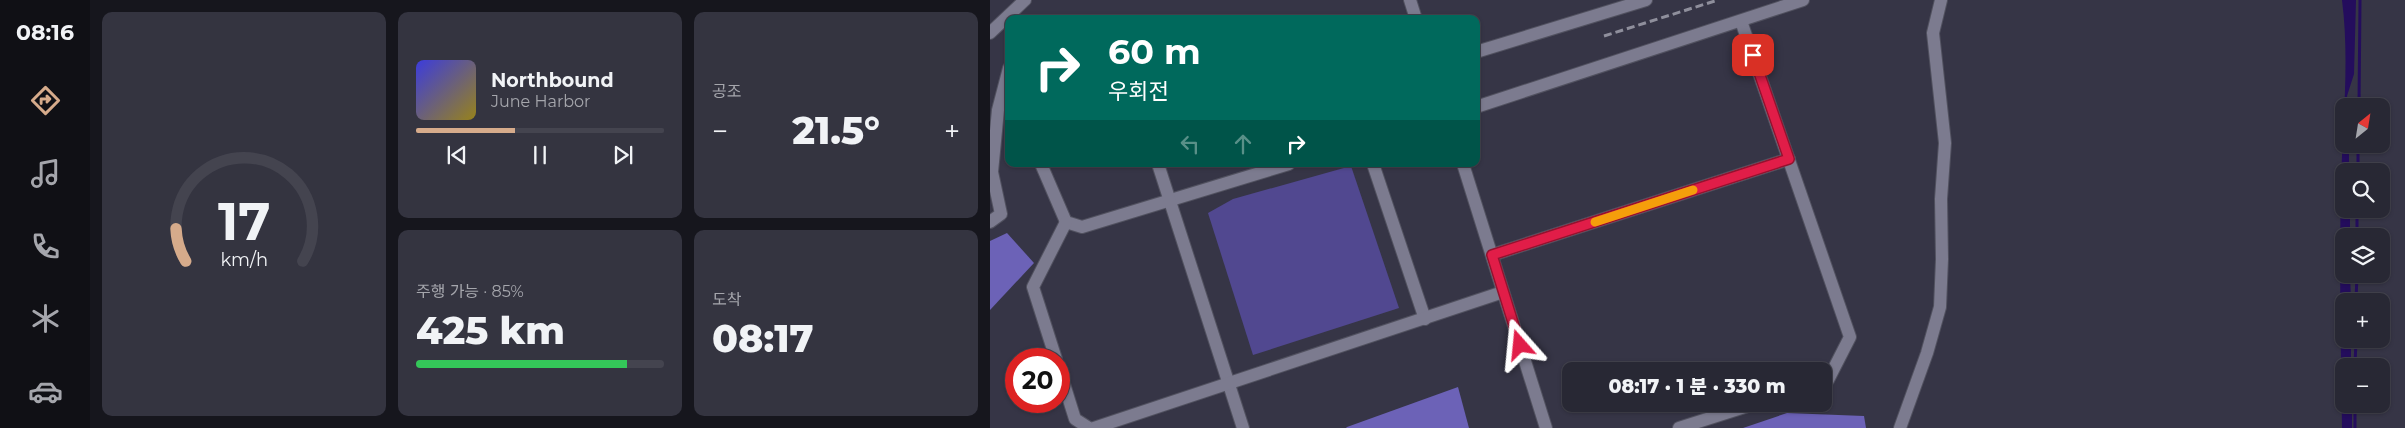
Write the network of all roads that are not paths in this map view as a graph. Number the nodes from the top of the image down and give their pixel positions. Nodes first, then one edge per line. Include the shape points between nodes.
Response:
1 (1410, 0) edge
2 (1646, 0) edge
3 (1803, 0) edge
4 (1941, 0) edge
5 (1023, 1) edge
6 (1011, 15) edge
7 (1415, 15) edge
8 (1005, 21) edge
9 (1742, 21) junction
10 (990, 33) edge
11 (1480, 51) edge
12 (1005, 99) edge
13 (1480, 106) edge
14 (1789, 159) junction
15 (1042, 167) edge
16 (1159, 167) edge
17 (1279, 167) edge
18 (1374, 167) edge
19 (1464, 167) edge
20 (1170, 199) junction
21 (990, 222) edge
22 (1066, 222) junction
23 (1492, 255) junction
24 (1503, 292) junction
25 (1426, 319) junction
26 (1052, 348) edge
27 (1832, 372) edge
28 (1229, 383) junction
29 (1070, 403) edge
30 (1729, 412) edge
31 (1089, 428) edge
32 (1094, 428) edge
33 (1243, 428) edge
34 (1546, 428) edge
35 (1679, 428) edge
36 (1900, 428) edge

1 - 7 street
2 - 11 street
3 - 9 street
4 - 36 street via 1932,33 1945,143 1940,307
5 - 6 street
8 - 10 street
9 - 13 street
9 - 14 street
12 - 21 street via 998,110 992,172 1001,214
14 - 23 street
14 - 27 street via 1850,337
15 - 22 street
16 - 20 street
17 - 20 street
18 - 25 street
19 - 23 street
20 - 22 street via 1082,227
20 - 28 street
22 - 26 street via 1033,287
23 - 24 street
24 - 25 street
24 - 34 street
25 - 28 street
28 - 32 street
28 - 33 street
29 - 31 street via 1075,419
30 - 35 street

